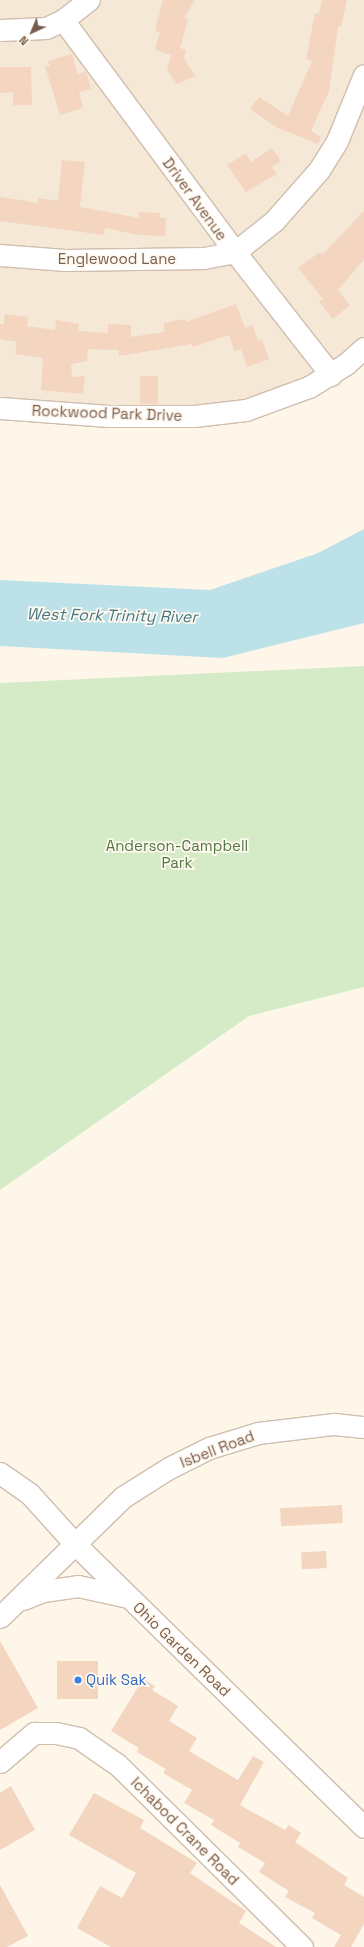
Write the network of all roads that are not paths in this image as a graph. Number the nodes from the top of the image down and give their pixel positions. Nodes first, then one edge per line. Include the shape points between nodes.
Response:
1 (89, 0) edge
2 (63, 20) junction
3 (0, 30) edge
4 (364, 75) edge
5 (234, 252) junction
6 (0, 255) edge
7 (364, 348) edge
8 (331, 375) junction
9 (0, 408) edge
10 (364, 1427) edge
11 (0, 1473) edge
12 (74, 1544) junction
13 (129, 1597) junction
14 (15, 1602) junction
15 (0, 1617) edge
16 (0, 1762) edge
17 (364, 1827) edge
18 (302, 1947) edge

1 - 2 street
2 - 3 street via 46,28
2 - 5 street, Driver Avenue
4 - 5 street via 337,141 319,170 274,222
5 - 6 street, Englewood Lane via 204,258 65,260
5 - 8 street, Driver Avenue
7 - 8 street, Rockwood Park Drive
8 - 9 street, Rockwood Park Drive via 309,387 246,410 194,416 109,416
10 - 12 street, Isbell Road via 334,1424 258,1433 209,1448 169,1468 123,1497
11 - 12 street, Ohio Garden Road via 29,1493
12 - 13 street, Ohio Garden Road
12 - 14 street
13 - 14 street via 78,1586 43,1591
13 - 17 street, Ohio Garden Road
14 - 15 street
16 - 18 street, Ichabod Crane Road via 34,1733 56,1733 79,1738 118,1765

